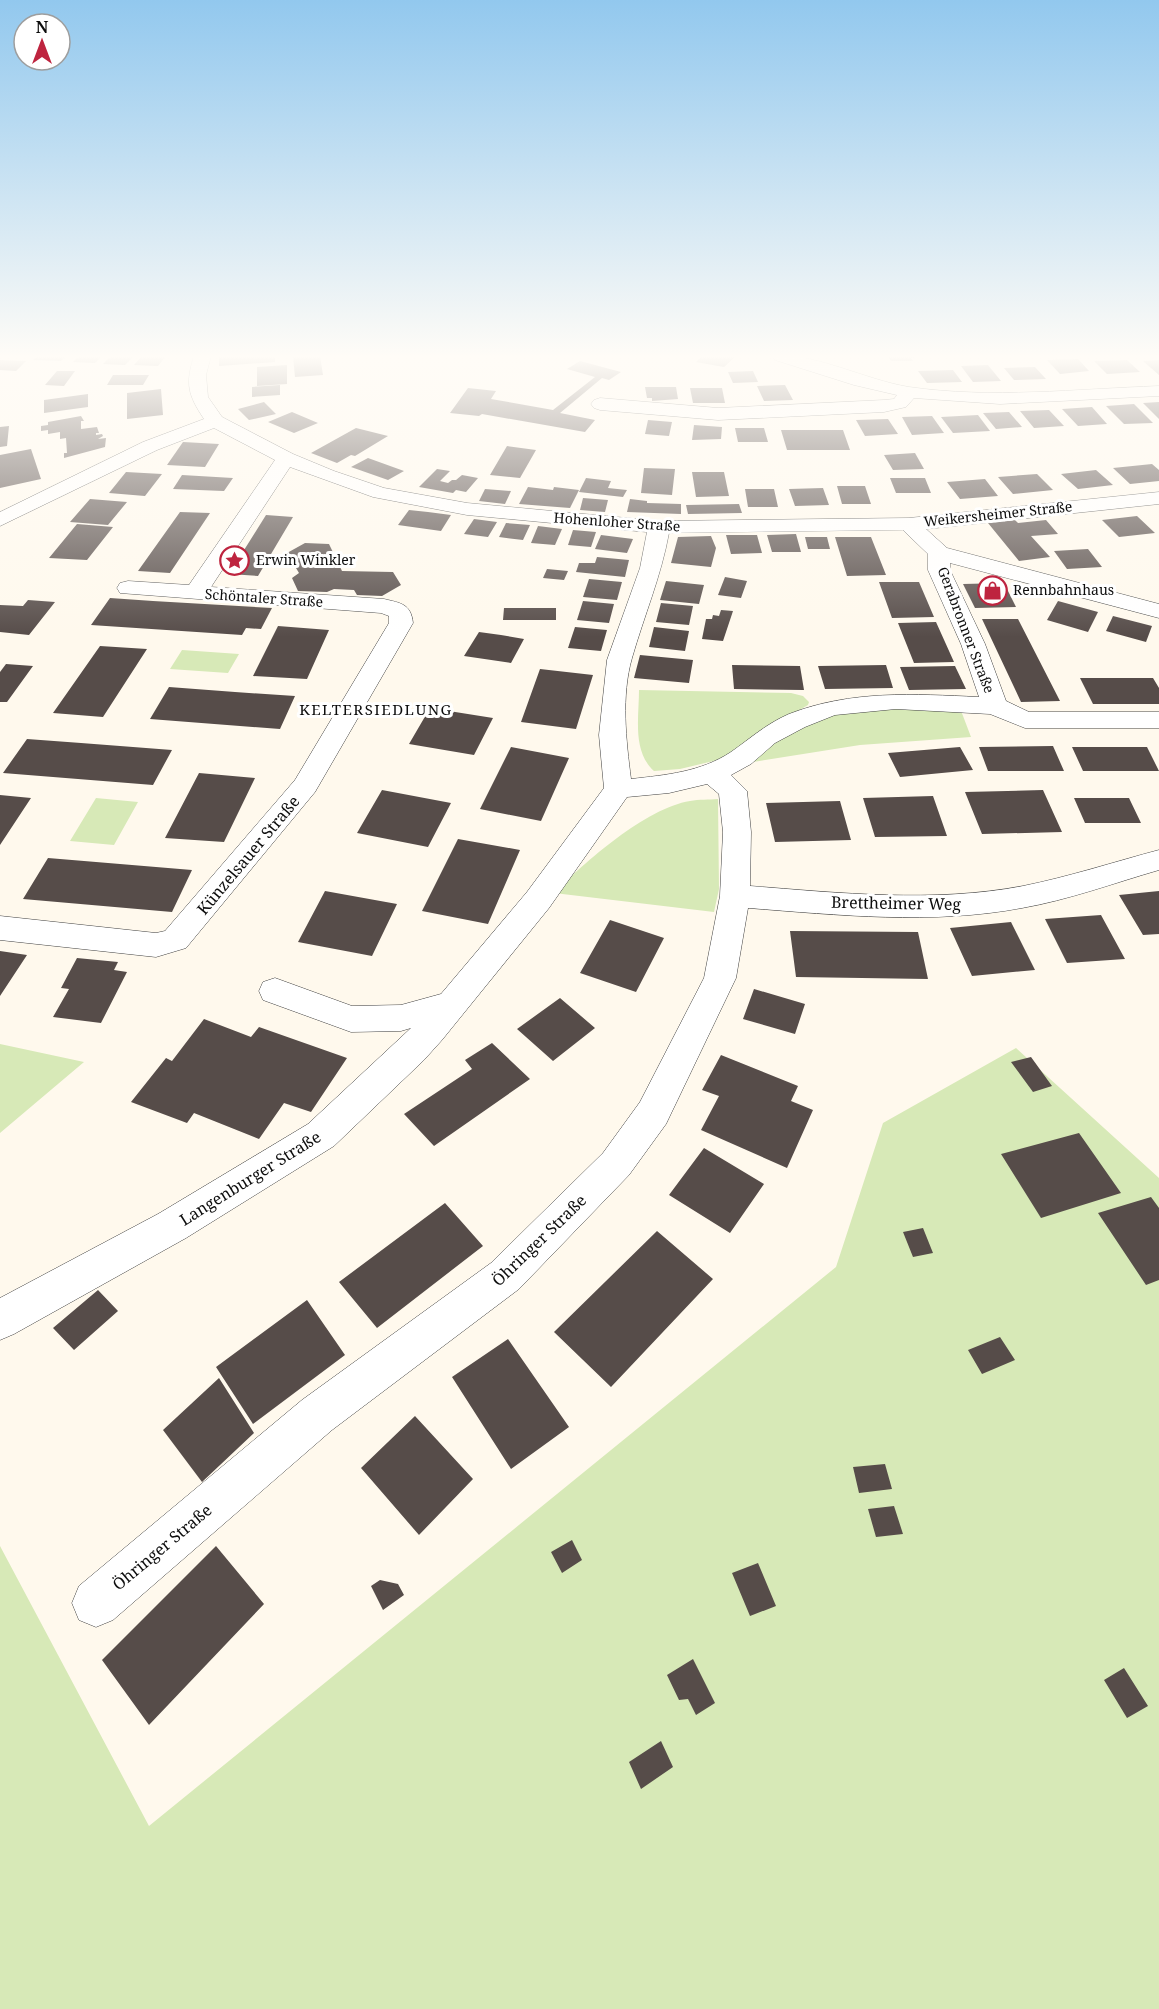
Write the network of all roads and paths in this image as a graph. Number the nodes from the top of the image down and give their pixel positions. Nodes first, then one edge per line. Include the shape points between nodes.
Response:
1 (142, 450) edge
2 (270, 450) edge
3 (286, 458) junction
4 (1159, 498) edge
5 (0, 520) edge
6 (909, 524) junction
7 (659, 527) junction
8 (939, 553) junction
9 (128, 588) dead end
10 (195, 593) junction
11 (1159, 611) edge
12 (400, 612) joint
13 (995, 706) junction
14 (1159, 720) edge
15 (712, 774) junction
16 (618, 789) junction
17 (1159, 860) edge
18 (735, 896) junction
19 (0, 928) edge
20 (275, 991) dead end
21 (450, 1004) junction
22 (0, 1320) edge
23 (96, 1603) dead end

1 - 5 street
2 - 3 street, Hohenloher Straße
3 - 7 street, Hohenloher Straße via 380,494 467,509
3 - 10 street
4 - 6 street, Weikersheimer Straße
6 - 7 street, Hohenloher Straße
6 - 8 street
7 - 16 street via 651,568 616,680 612,735
8 - 11 street
8 - 13 street, Gerabronner Straße via 939,570 973,644
9 - 10 street, Schöntaler Straße
10 - 12 street, Schöntaler Straße via 384,606
12 - 19 street, Künzelsauer Straße via 401,623 305,786 181,936 156,945
13 - 14 street via 1025,720
13 - 15 street via 896,701 831,708 766,737 741,758
15 - 16 street via 669,784
15 - 18 street, Öhringer Straße via 733,791 737,832
16 - 21 street, Langenburger Straße via 538,900
17 - 18 street, Brettheimer Weg via 1023,897 948,906
18 - 23 street, Öhringer Straße via 720,978 653,1113 616,1164 505,1276 317,1415
20 - 21 street via 351,1019 401,1018
21 - 22 street, Langenburger Straße via 412,1050 321,1135 172,1226

